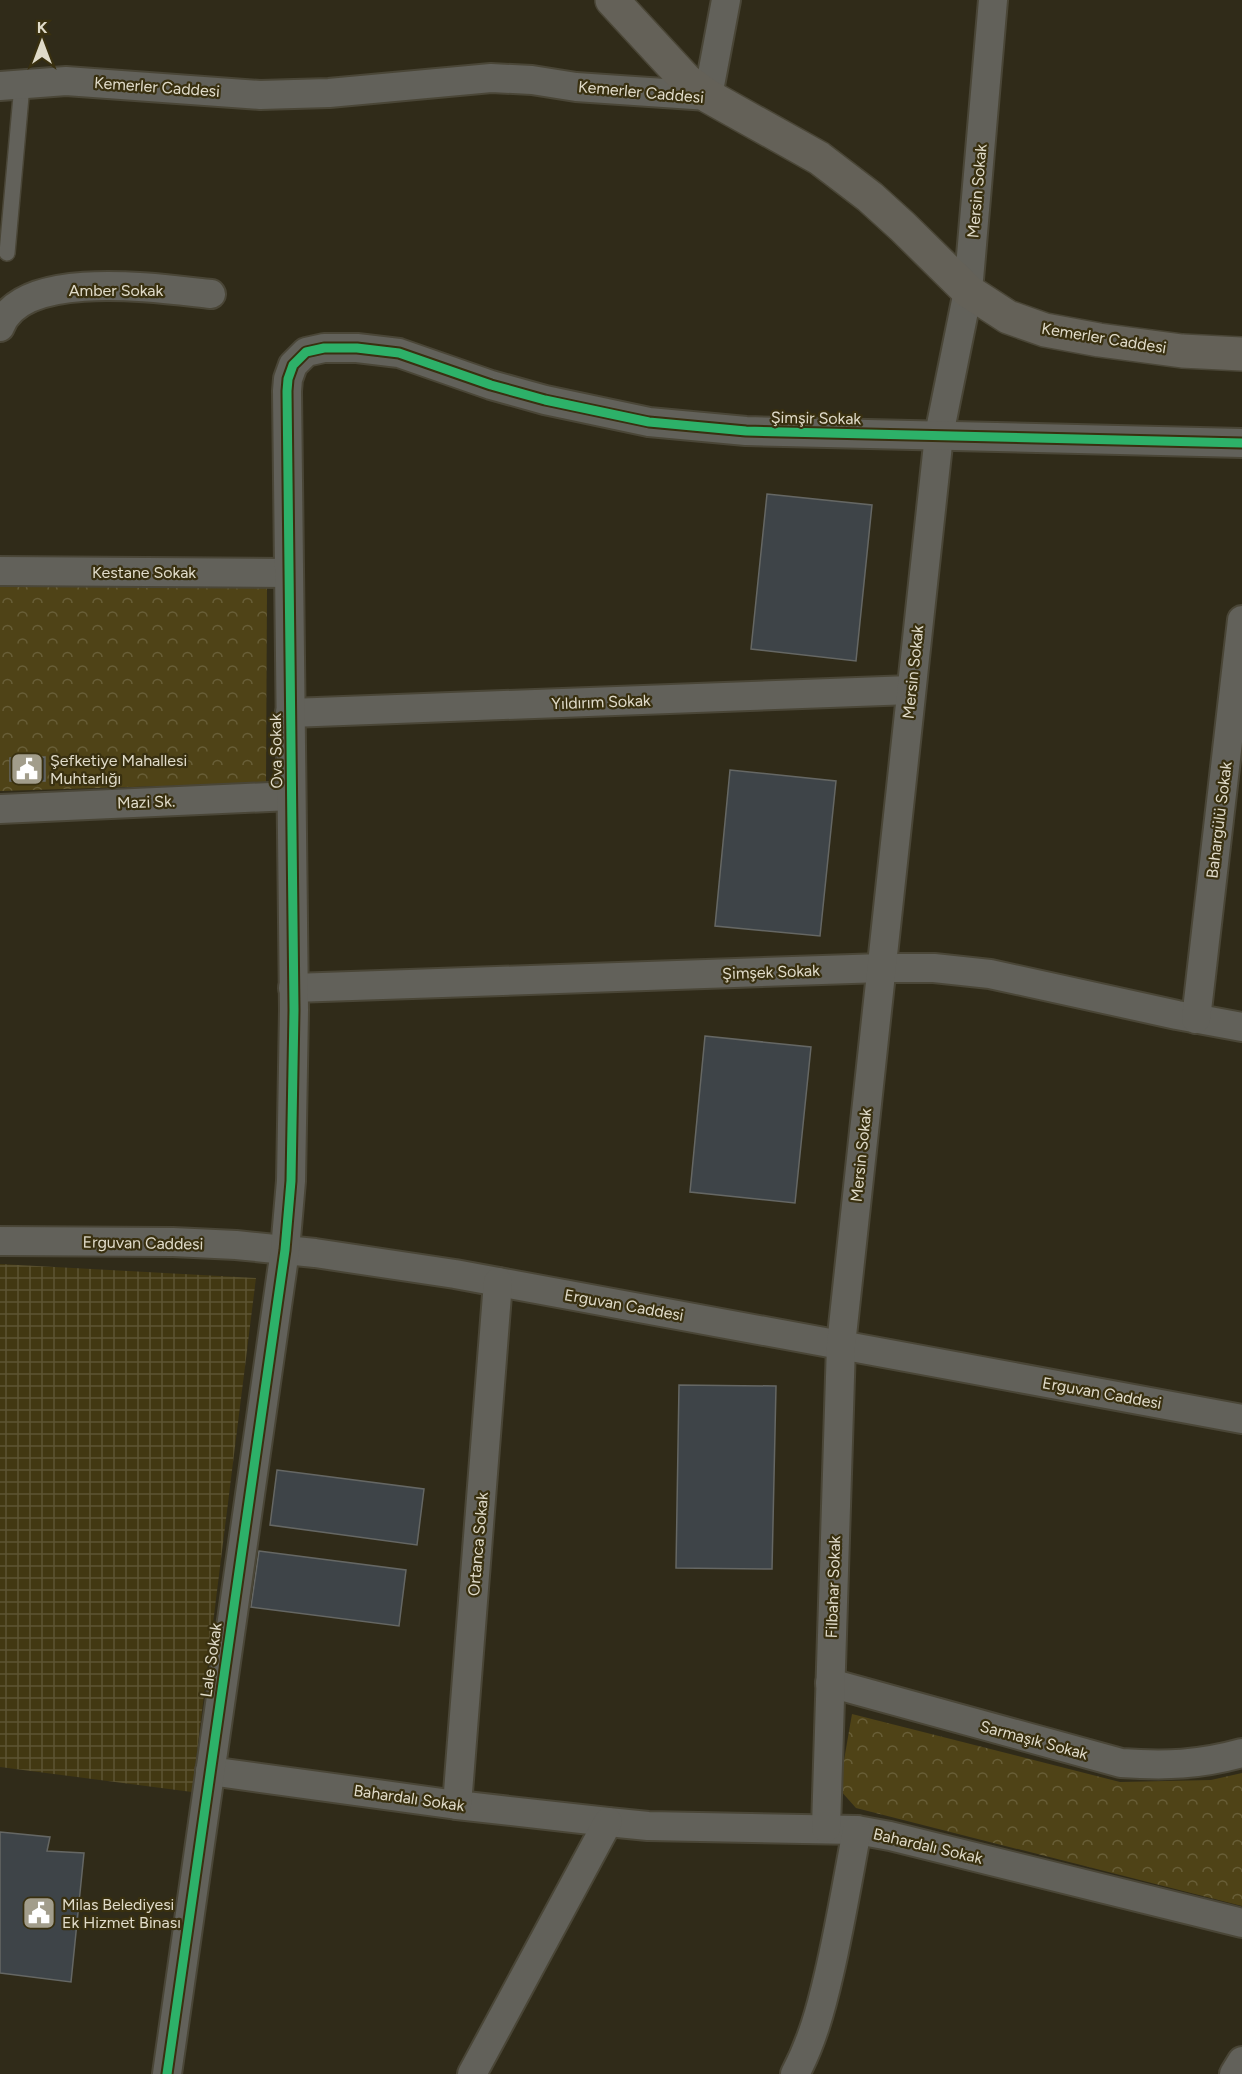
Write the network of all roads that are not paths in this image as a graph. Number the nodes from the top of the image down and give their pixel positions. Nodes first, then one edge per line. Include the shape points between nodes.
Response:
1 (612, 0) edge
2 (726, 0) edge
3 (993, 0) edge
4 (11, 86) edge
5 (708, 96) junction
6 (7, 253) dead end
7 (968, 291) junction
8 (211, 294) dead end
9 (0, 327) edge
10 (399, 353) joint
11 (1242, 354) edge
12 (939, 435) junction
13 (1242, 442) edge
14 (0, 571) edge
15 (289, 573) junction
16 (1242, 620) edge
17 (911, 690) junction
18 (290, 713) junction
19 (291, 796) junction
20 (0, 808) edge
21 (882, 968) junction
22 (293, 988) junction
23 (1196, 1019) junction
24 (1242, 1027) edge
25 (0, 1241) edge
26 (285, 1250) junction
27 (498, 1282) junction
28 (841, 1345) junction
29 (1242, 1419) edge
30 (830, 1683) junction
31 (1242, 1753) edge
32 (210, 1771) junction
33 (457, 1805) junction
34 (608, 1822) junction
35 (826, 1828) junction
36 (857, 1830) junction
37 (1242, 1923) edge
38 (1242, 2061) edge
39 (167, 2074) edge
40 (472, 2074) edge
41 (795, 2074) edge
42 (1234, 2074) edge

1 - 5 street via 686,80
2 - 5 street
3 - 7 street, Mersin Sokak
4 - 5 street, Kemerler Caddesi via 66,81 283,94 491,78
4 - 6 lane
5 - 7 street, Kemerler Caddesi via 819,158 870,197
7 - 11 street, Kemerler Caddesi via 1008,317 1046,330 1182,351
7 - 12 street, Mersin Sokak
8 - 9 street, Amber Sokak via 134,286 49,291 18,304
10 - 12 street, Şimşir Sokak via 491,386 649,422 746,431
10 - 15 street, Ova Sokak via 324,348 306,352 293,365 287,391
12 - 13 street, Şimşir Sokak
12 - 17 street, Mersin Sokak
14 - 15 street, Kestane Sokak
15 - 18 street, Ova Sokak
16 - 23 street, Bahargülü Sokak
17 - 18 street, Yıldırım Sokak
17 - 21 street, Mersin Sokak
18 - 19 street, Ova Sokak
19 - 20 street, Mazi Sk.
19 - 22 street, Ova Sokak
21 - 22 street, Şimşek Sokak
21 - 23 street, Şimşek Sokak via 990,974
21 - 28 street, Mersin Sokak
22 - 26 street, Ova Sokak via 291,1180
23 - 24 street, Şimşek Sokak
25 - 26 street, Erguvan Caddesi via 173,1242
26 - 27 street, Erguvan Caddesi
26 - 32 street, Lale Sokak
27 - 28 street, Erguvan Caddesi
27 - 33 street, Ortanca Sokak
28 - 29 street, Erguvan Caddesi
28 - 30 street, Filbahar Sokak
30 - 31 street, Sarmaşık Sokak via 1121,1763 1162,1766 1212,1761
30 - 35 street, Filbahar Sokak
32 - 33 street, Bahardalı Sokak
32 - 39 street, Lale Sokak
33 - 34 street, Bahardalı Sokak
34 - 35 street, Bahardalı Sokak
34 - 40 street
35 - 36 street, Bahardalı Sokak
36 - 37 street, Bahardalı Sokak
36 - 41 street via 819,2016
38 - 42 street

